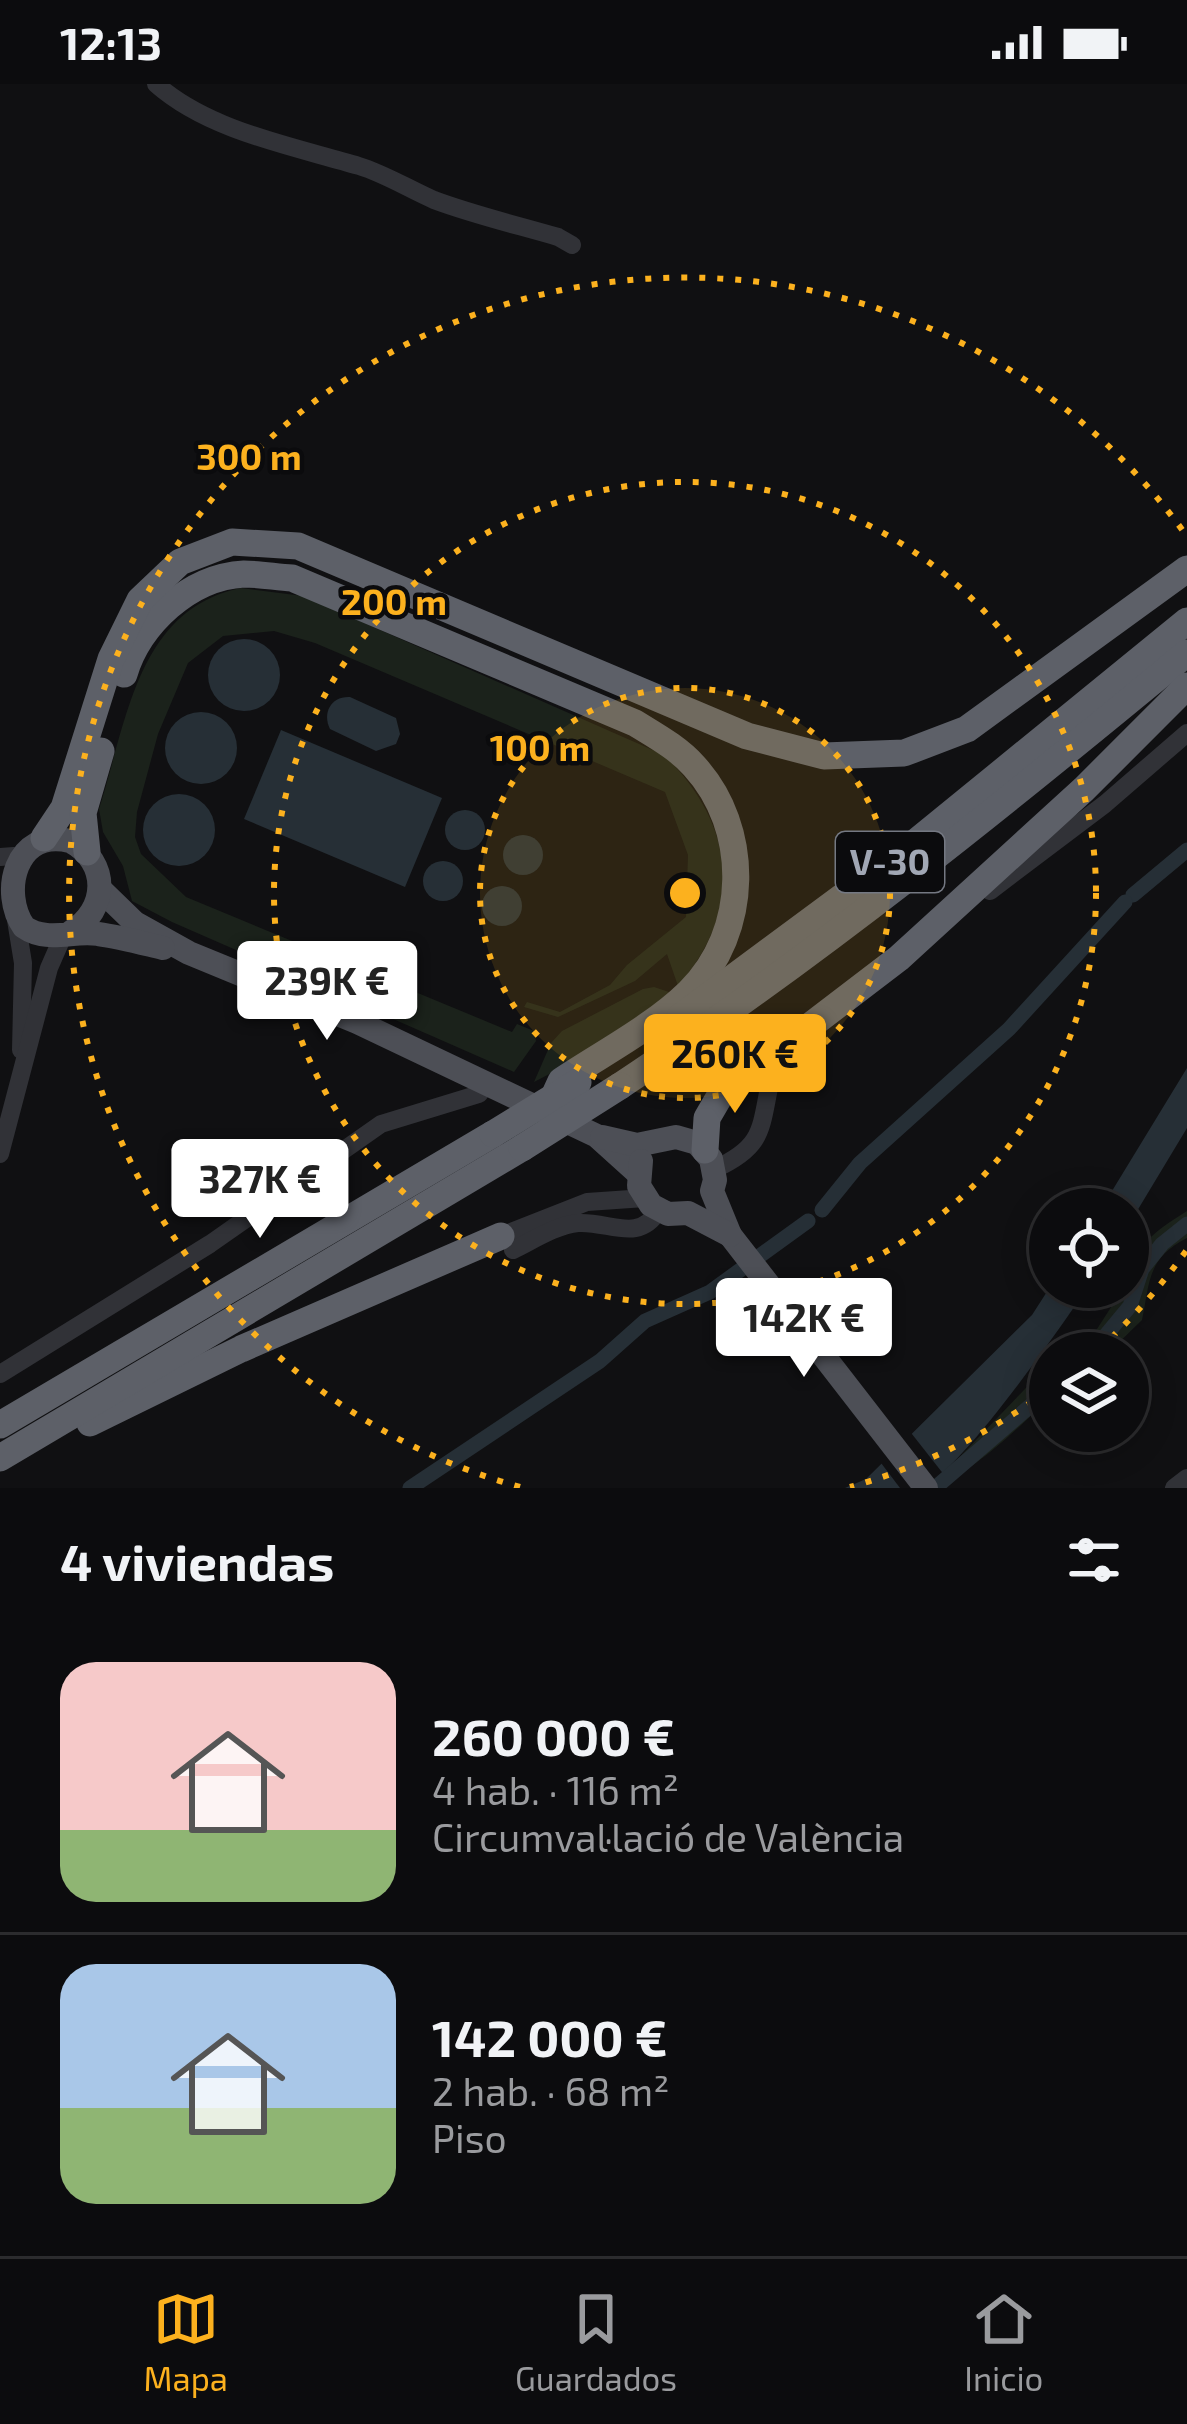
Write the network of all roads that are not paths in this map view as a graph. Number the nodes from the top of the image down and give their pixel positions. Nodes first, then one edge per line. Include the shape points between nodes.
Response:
1 (156, 84) edge
2 (572, 245) dead end
3 (1187, 568) edge
4 (1187, 621) edge
5 (1187, 653) edge
6 (1187, 686) edge
7 (1187, 733) edge
8 (44, 838) junction
9 (86, 852) junction
10 (7, 857) edge
11 (101, 890) junction
12 (8, 909) edge
13 (67, 934) junction
14 (189, 953) junction
15 (899, 958) junction
16 (576, 1078) junction
17 (771, 1078) dead end
18 (487, 1083) junction
19 (18, 1090) junction
20 (597, 1136) junction
21 (656, 1143) junction
22 (0, 1154) edge
23 (711, 1170) junction
24 (647, 1194) junction
25 (688, 1213) junction
26 (730, 1235) junction
27 (507, 1243) junction
28 (0, 1374) edge
29 (0, 1425) edge
30 (0, 1458) edge
31 (0, 1472) edge
32 (1187, 1478) edge
33 (926, 1488) edge
34 (1174, 1488) edge

1 - 2 street via 274,142
3 - 8 highway via 967,729 904,753 824,756 747,736 298,546 232,542 180,562 140,600 111,659 64,808
4 - 16 highway, V-30 via 754,965
5 - 30 highway, V-30, bridge via 933,862 620,1086
6 - 15 highway
7 - 15 street via 1106,804
8 - 9 main road
8 - 10 main road
9 - 11 main road
9 - 16 highway via 83,813 128,662 156,617 199,585 241,574 292,578 635,723 683,756 717,797 734,841 731,921 691,990
10 - 12 main road
11 - 13 main road via 92,915
11 - 14 main road via 135,923
12 - 13 main road via 33,932
12 - 19 street via 24,998
13 - 14 main road
13 - 19 street via 49,968
14 - 18 main road
15 - 23 highway via 721,1094 707,1118
16 - 29 highway, V-30, bridge
17 - 23 street via 758,1138
18 - 20 main road
18 - 28 street via 479,1094 381,1124 210,1244
19 - 22 street
20 - 21 main road
20 - 24 main road
21 - 23 main road via 697,1143
21 - 24 main road via 640,1162
23 - 25 main road via 707,1200
23 - 26 main road
24 - 25 main road
24 - 27 street via 586,1202
24 - 27 street via 651,1223 639,1230 579,1223
25 - 26 main road
26 - 33 main road
27 - 31 highway via 241,1349
32 - 34 street

